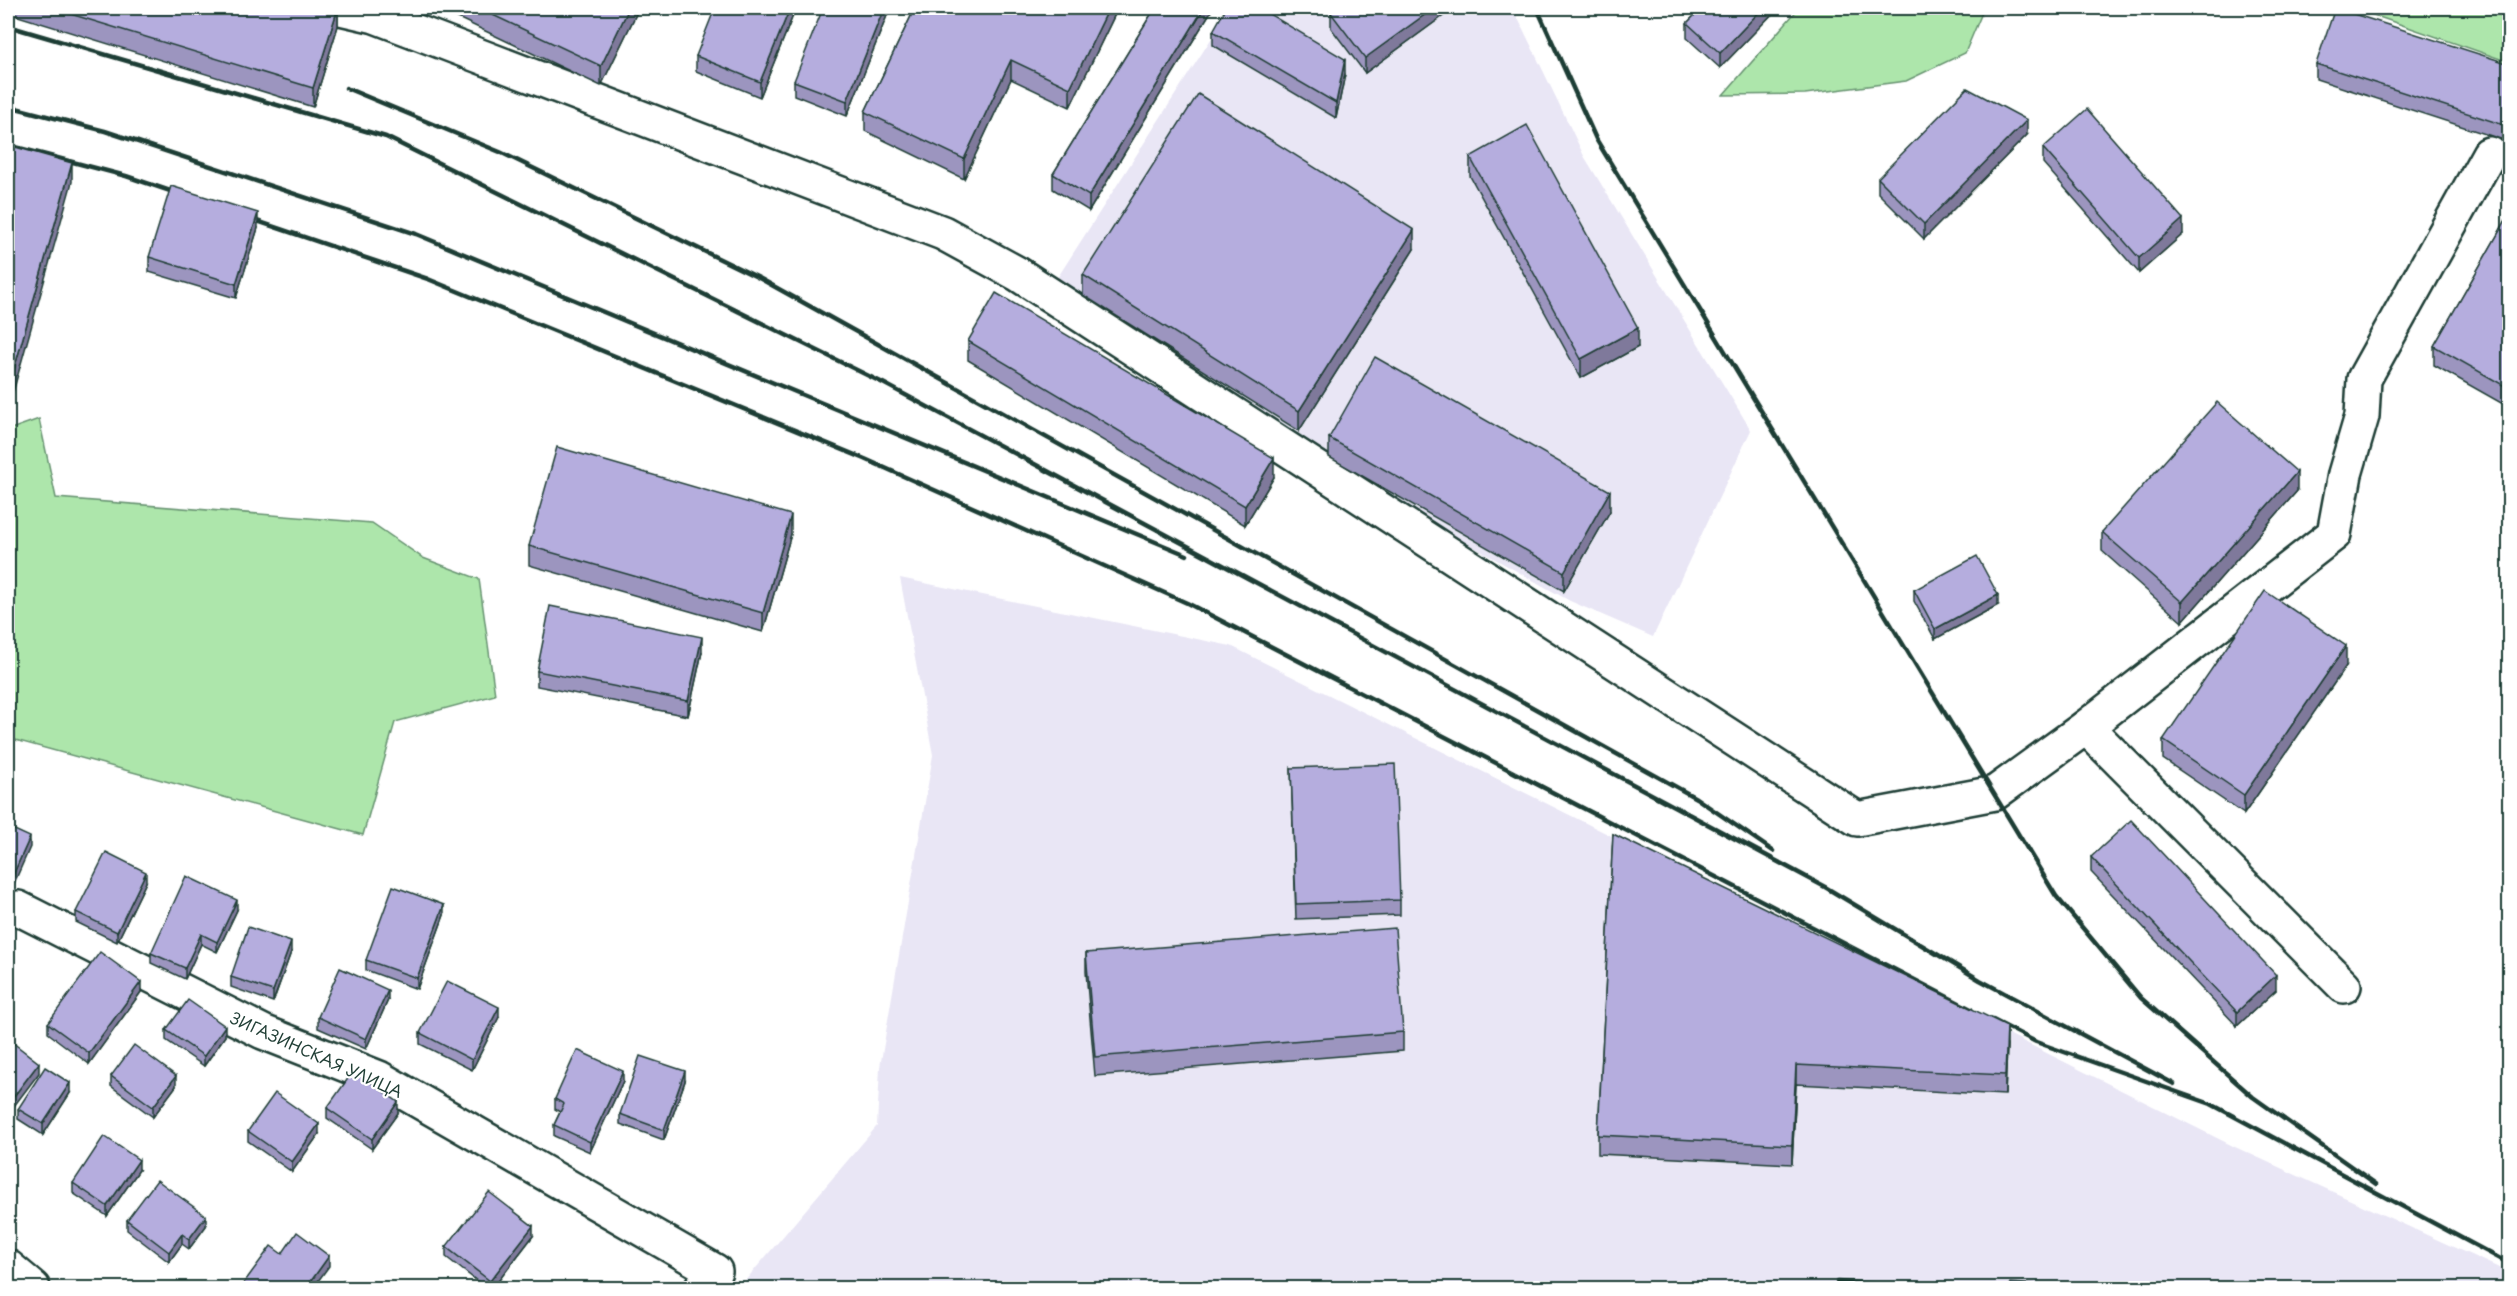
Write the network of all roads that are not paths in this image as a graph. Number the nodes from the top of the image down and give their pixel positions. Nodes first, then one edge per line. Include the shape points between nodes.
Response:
1 (340, 8) edge
2 (2489, 154) dead end
3 (2086, 727) junction
4 (18, 908) dead end
5 (2344, 986) dead end
6 (8, 1267) edge
7 (33, 1288) edge
8 (701, 1288) edge

1 - 3 street via 375,16 943,233 1018,274 1857,819 1995,793
2 - 3 street via 2364,379 2362,416 2345,474 2334,534
3 - 5 street
4 - 8 street, ЗИГАЗИНСКАЯ УЛИЦА via 263,1032 379,1078 715,1271
6 - 7 street

